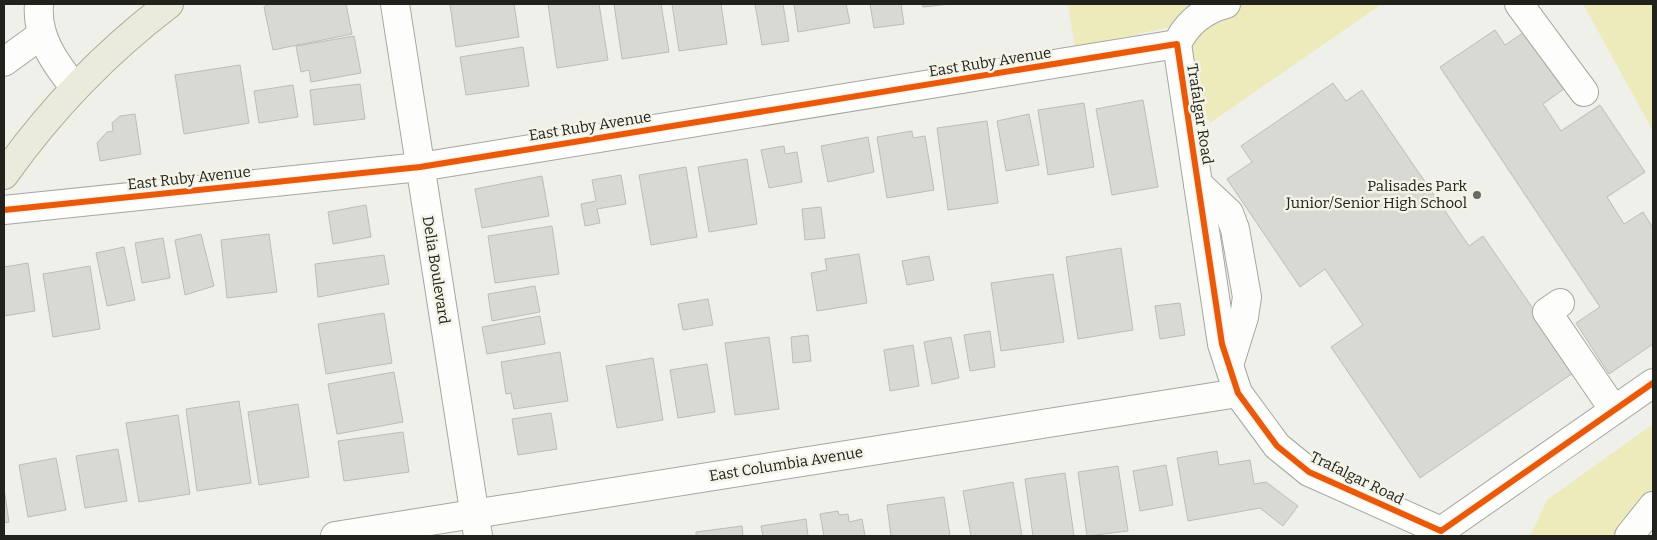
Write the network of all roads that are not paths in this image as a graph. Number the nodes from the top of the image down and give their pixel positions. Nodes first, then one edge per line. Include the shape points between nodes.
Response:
1 (38, 4) edge
2 (169, 4) edge
3 (395, 4) edge
4 (1226, 4) edge
5 (1519, 4) edge
6 (41, 35) junction
7 (1177, 44) junction
8 (4, 62) edge
9 (75, 88) junction
10 (1584, 92) dead end
11 (8, 161) edge
12 (420, 167) junction
13 (4, 210) edge
14 (1560, 302) dead end
15 (1653, 383) edge
16 (1238, 393) junction
17 (1614, 410) junction
18 (1653, 506) edge
19 (476, 525) edge
20 (335, 536) edge
21 (1629, 536) edge

1 - 6 street
2 - 9 main road
3 - 12 street, Delia Boulevard
4 - 7 street via 1198,16
5 - 10 street
6 - 8 street
6 - 9 street
7 - 12 street, East Ruby Avenue
7 - 16 street, Trafalgar Road via 1222,344
9 - 11 main road
12 - 13 street, East Ruby Avenue
12 - 19 street, Delia Boulevard
14 - 17 street via 1547,312
15 - 17 street, Trafalgar Road
16 - 17 street, Trafalgar Road via 1277,446 1309,472 1441,531
16 - 19 street, East Columbia Avenue
18 - 21 street
19 - 20 street, East Columbia Avenue

